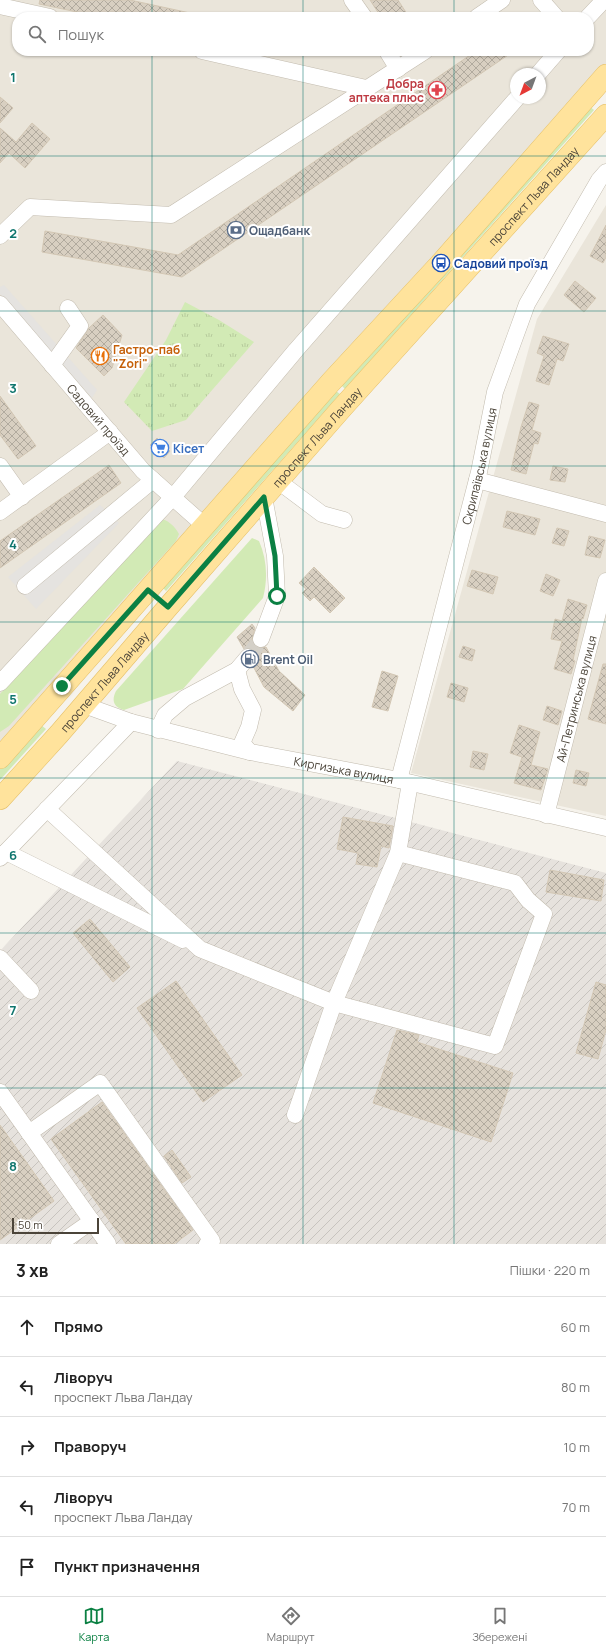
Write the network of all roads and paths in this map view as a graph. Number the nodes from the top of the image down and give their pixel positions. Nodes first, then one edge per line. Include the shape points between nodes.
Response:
1 (352, 0) edge
2 (502, 0) edge
3 (541, 0) edge
4 (604, 0) edge
5 (0, 6) edge
6 (27, 12) edge
7 (360, 12) edge
8 (484, 12) edge
9 (552, 12) edge
10 (593, 12) edge
11 (224, 56) edge
12 (390, 56) edge
13 (418, 56) edge
14 (554, 56) edge
15 (543, 68) edge
16 (398, 69) junction
17 (606, 75) edge
18 (366, 88) junction
19 (512, 104) edge
20 (606, 115) edge
21 (606, 172) edge
22 (0, 236) edge
23 (0, 304) edge
24 (68, 308) dead end
25 (52, 365) junction
26 (110, 432) junction
27 (0, 466) edge
28 (153, 480) junction
29 (477, 480) junction
30 (278, 481) junction
31 (22, 497) junction
32 (173, 497) junction
33 (264, 497) junction
34 (0, 512) edge
35 (606, 514) edge
36 (344, 520) dead end
37 (205, 526) junction
38 (606, 581) edge
39 (25, 586) dead end
40 (148, 590) junction
41 (168, 607) junction
42 (261, 639) tunnel mouth
43 (248, 657) tunnel mouth
44 (237, 670) junction
45 (0, 683) edge
46 (62, 686) junction
47 (84, 705) junction
48 (131, 722) junction
49 (158, 730) junction
50 (250, 752) junction
51 (0, 758) edge
52 (404, 782) junction
53 (0, 799) edge
54 (47, 809) junction
55 (546, 815) junction
56 (606, 828) edge
57 (398, 853) junction
58 (3, 855) edge
59 (200, 949) junction
60 (0, 958) edge
61 (32, 990) dead end
62 (334, 1003) junction
63 (0, 1092) edge
64 (295, 1115) dead end
65 (30, 1134) junction
66 (92, 1221) junction
67 (59, 1244) edge
68 (108, 1244) edge
69 (207, 1244) edge

1 - 7 street
2 - 8 street
3 - 9 street
4 - 10 street
5 - 6 street
11 - 18 street
12 - 16 street
13 - 16 street
14 - 15 street
16 - 18 street
17 - 37 main road, проспект Льва Ландау
18 - 22 street via 171,215 30,208
19 - 32 street via 296,350
20 - 30 main road, проспект Льва Ландау
21 - 29 street, Скрипаївська вулиця via 527,304 495,392
23 - 25 street, Садовий проїзд
24 - 25 street via 80,326
25 - 26 street, Садовий проїзд
26 - 28 street, Садовий проїзд
26 - 31 street
27 - 31 street
28 - 32 street, Садовий проїзд
28 - 39 street
29 - 35 street
29 - 52 street, Скрипаївська вулиця
30 - 33 main road, проспект Льва Ландау
30 - 36 street via 322,514
31 - 34 street
32 - 37 street, Садовий проїзд
32 - 45 street
33 - 41 main road, проспект Льва Ландау
33 - 42 street via 275,556 277,596
37 - 40 main road, проспект Льва Ландау
38 - 55 street, Ай-Петринська вулиця
40 - 41 main road
40 - 46 main road, проспект Льва Ландау
41 - 47 main road, проспект Льва Ландау
43 - 44 street
44 - 49 street via 185,698 165,715
44 - 50 street via 242,689 253,710 242,743
46 - 47 main road
46 - 51 main road, проспект Льва Ландау
47 - 48 street, Киргизька вулиця
47 - 53 main road, проспект Льва Ландау
48 - 49 street, Киргизька вулиця
48 - 54 street
49 - 50 street, Киргизька вулиця
50 - 52 street, Киргизька вулиця
52 - 55 street, Киргизька вулиця
52 - 57 street, Скрипаївська вулиця
54 - 58 street
54 - 59 street
55 - 56 street, Киргизька вулиця
57 - 62 street, Скрипаївська вулиця
57 - 62 street via 515,882 528,900 544,914 495,1046
58 - 59 street
59 - 62 street
60 - 61 street
62 - 64 street, Скрипаївська вулиця
63 - 65 street
65 - 66 street
65 - 69 street via 100,1083 212,1241
66 - 67 street
66 - 68 street

